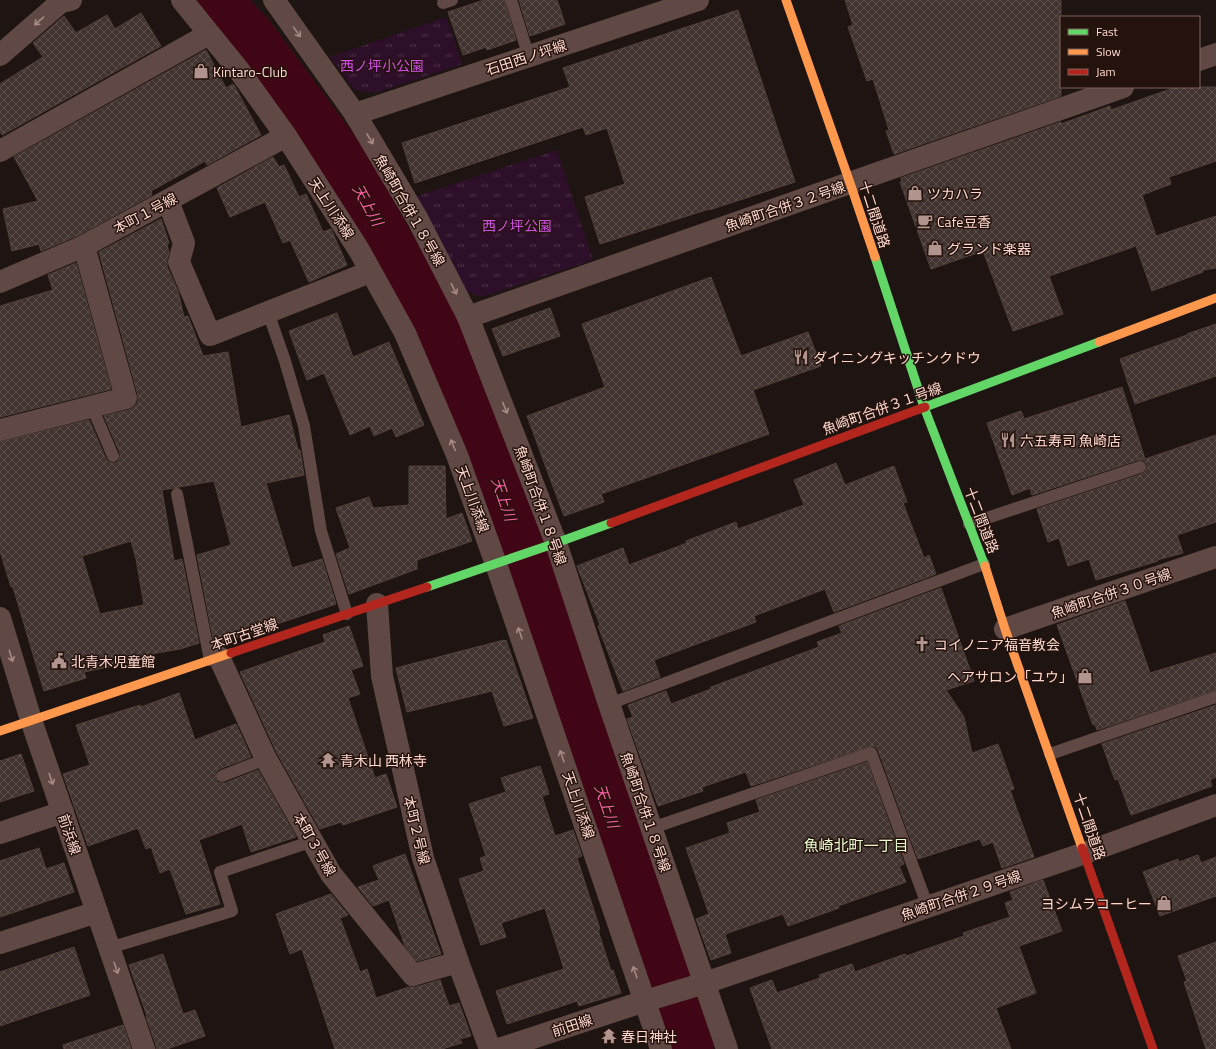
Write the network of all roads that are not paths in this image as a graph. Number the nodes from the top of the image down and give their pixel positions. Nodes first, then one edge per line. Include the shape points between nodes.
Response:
1 (71, 0) edge
2 (182, 0) edge
3 (274, 0) edge
4 (511, 0) edge
5 (698, 0) edge
6 (786, 0) edge
7 (209, 34) junction
8 (1216, 54) edge
9 (0, 55) edge
10 (529, 56) junction
11 (1200, 60) edge
12 (1120, 88) edge
13 (355, 114) junction
14 (286, 136) junction
15 (0, 151) edge
16 (850, 183) junction
17 (168, 201) junction
18 (84, 246) junction
19 (370, 272) junction
20 (0, 282) edge
21 (1216, 298) edge
22 (268, 312) junction
23 (468, 317) junction
24 (92, 406) junction
25 (924, 407) junction
26 (0, 430) edge
27 (113, 456) dead end
28 (1140, 467) dead end
29 (176, 494) dead end
30 (969, 524) junction
31 (552, 545) junction
32 (1216, 557) edge
33 (500, 563) junction
34 (984, 564) junction
35 (377, 604) junction
36 (347, 614) junction
37 (0, 618) edge
38 (1005, 629) junction
39 (214, 658) junction
40 (1216, 697) edge
41 (609, 704) junction
42 (31, 720) junction
43 (0, 731) edge
44 (1050, 754) junction
45 (266, 759) junction
46 (222, 776) dead end
47 (1216, 806) edge
48 (63, 812) junction
49 (652, 828) junction
50 (0, 834) edge
51 (313, 841) junction
52 (1084, 853) junction
53 (928, 907) junction
54 (97, 912) junction
55 (0, 943) edge
56 (109, 948) junction
57 (458, 962) junction
58 (705, 984) junction
59 (645, 1001) junction
60 (500, 1048) edge
61 (144, 1049) edge
62 (661, 1049) edge
63 (727, 1049) edge
64 (1153, 1049) edge

1 -> 9 street via 61,2
2 - 7 street, 天上川添線
3 -> 13 street, 魚崎町合併１８号線
4 - 10 lane
5 - 10 street, 石田西ノ坪線
6 - 16 street, 十二間道路
7 - 14 street, 天上川添線 via 238,69
7 - 15 street
8 - 11 street
10 - 13 street, 石田西ノ坪線
12 - 16 street, 魚崎町合併３２号線
13 -> 23 street, 魚崎町合併１８号線 via 417,218
14 - 17 street, 本町１号線
14 - 19 street, 天上川添線 via 359,250
16 - 23 street, 魚崎町合併３２号線
16 - 25 street, 十二間道路
17 - 18 street, 本町１号線
17 - 22 street via 184,243 179,262 210,335
18 - 20 street, 本町１号線
18 - 24 street via 126,398
19 - 22 street
33 -> 19 street, 天上川添線 via 405,334
21 - 25 street, 魚崎町合併３１号線
22 - 36 lane via 304,426 321,531
23 -> 31 street, 魚崎町合併１８号線
24 - 26 street
24 - 27 lane
25 - 30 street, 十二間道路
25 - 31 street, 魚崎町合併３１号線
28 - 30 lane
29 - 39 lane
30 - 34 street, 十二間道路
31 - 33 street, 魚崎町合併３１号線
31 - 41 street, 魚崎町合併１８号線
32 - 38 street, 魚崎町合併３０号線
33 - 35 street, 本町古堂線
59 -> 33 street, 天上川添線
34 - 38 street, 十二間道路
34 - 41 lane
35 - 36 street, 本町古堂線
35 - 57 street, 本町２号線 via 382,676 423,858
36 - 39 street, 本町古堂線
37 -> 42 street, 前浜線
38 - 44 street, 十二間道路
39 - 42 street, 本町古堂線
39 - 45 street, 本町３号線
40 - 44 lane
41 - 49 street, 魚崎町合併１８号線
42 - 43 street, 本町古堂線
42 -> 48 street, 前浜線
44 - 52 street, 十二間道路
45 - 46 lane
45 - 51 street, 本町３号線
47 - 52 street, 魚崎町合併２９号線
48 - 50 street
48 - 54 street, 前浜線
49 - 53 lane via 871,753
49 - 58 street, 魚崎町合併１８号線
51 - 56 lane via 220,872 232,910
51 - 57 street, 本町３号線 via 331,874 413,975
52 - 53 street, 魚崎町合併２９号線
52 - 64 street, 十二間道路
53 - 58 street, 魚崎町合併２９号線
54 - 55 street
54 - 56 street, 前浜線
56 -> 61 street, 前浜線
57 - 60 street, 本町２号線
58 - 59 street, 魚崎町合併２９号線
58 - 63 street, 魚崎町合併１８号線
59 - 60 street, 前田線
59 - 62 street, 天上川添線

